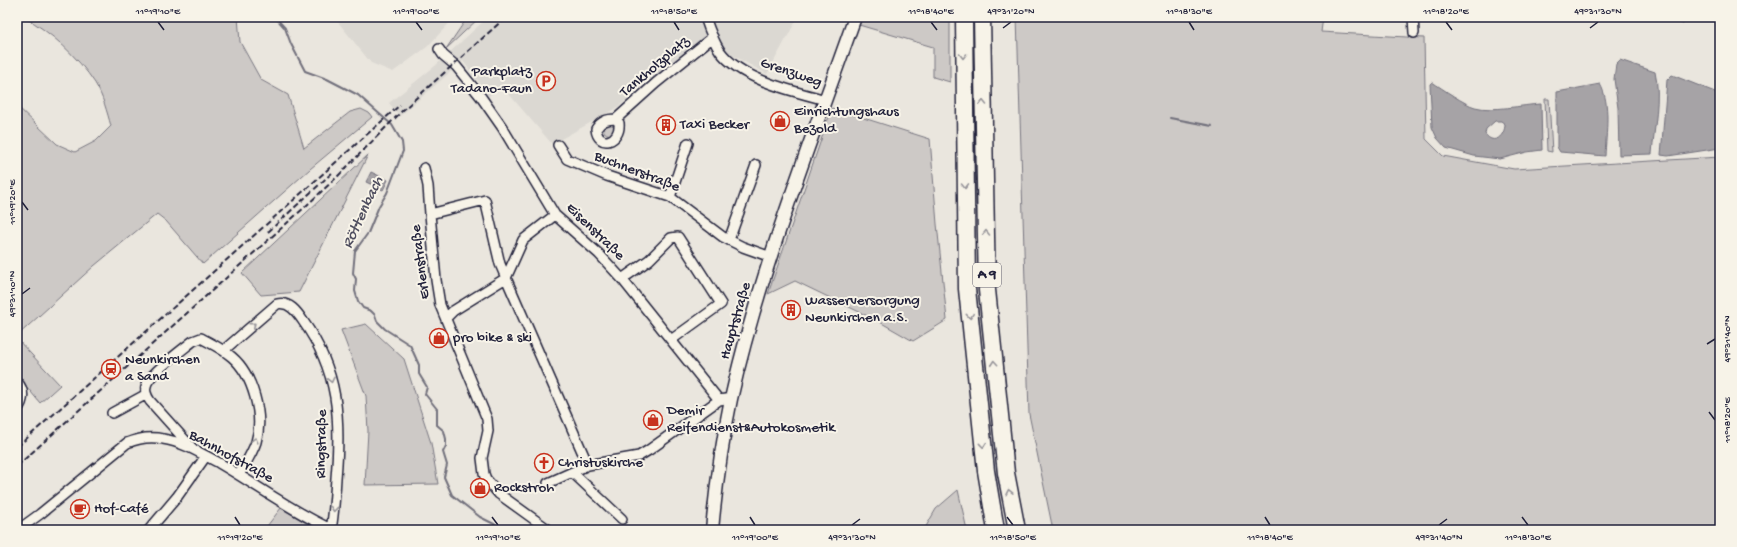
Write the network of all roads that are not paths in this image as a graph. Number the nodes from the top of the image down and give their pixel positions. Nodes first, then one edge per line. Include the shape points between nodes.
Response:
1 (705, 17) edge
2 (855, 17) edge
3 (964, 17) edge
4 (982, 17) edge
5 (1413, 17) edge
6 (1414, 33) dead end
7 (713, 38) junction
8 (439, 49) dead end
9 (826, 100) junction
10 (616, 118) dead end
11 (688, 143) dead end
12 (558, 145) dead end
13 (756, 165) dead end
14 (424, 168) dead end
15 (670, 197) junction
16 (430, 214) junction
17 (555, 215) junction
18 (729, 240) junction
19 (771, 257) junction
20 (506, 278) junction
21 (622, 279) junction
22 (446, 318) junction
23 (671, 340) junction
24 (224, 350) junction
25 (17, 382) edge
26 (145, 395) junction
27 (732, 398) junction
28 (719, 400) junction
29 (17, 410) edge
30 (112, 413) dead end
31 (194, 450) junction
32 (206, 456) junction
33 (588, 465) junction
34 (573, 473) junction
35 (239, 475) junction
36 (548, 483) dead end
37 (622, 519) dead end
38 (18, 530) edge
39 (149, 530) edge
40 (332, 530) edge
41 (549, 530) edge
42 (712, 530) edge
43 (996, 530) edge
44 (1017, 530) edge

1 - 7 street, Grenzweg
2 - 9 main road, Hauptstraße
3 -> 43 highway, A 9 via 967,289 986,471
44 -> 4 highway, A 9 via 1006,473 987,290
5 - 6 street
7 - 9 street, Grenzweg via 726,58 748,73 794,92
7 - 10 street, Tankholzplatz
8 - 17 street, Eisenstraße via 456,66 502,127
9 - 19 main road, Hauptstraße
11 - 15 street
12 - 15 street, Buchnerstraße via 567,159 582,166
13 - 18 street
14 - 16 street, Erlenstraße
15 - 18 street, Buchnerstraße
16 - 20 street, Erlenstraße via 485,200 500,264
16 - 22 street, Erlenstraße via 436,280 440,305
17 - 20 street via 523,240
17 - 21 street, Eisenstraße via 599,254
18 - 19 street, Buchnerstraße
19 - 27 main road, Hauptstraße
20 - 22 street
20 - 33 street
21 - 23 street, Eisenstraße
21 - 23 street via 649,260 671,238 678,237 721,304
22 - 41 street, Erlenstraße via 487,419 488,431 482,458 486,479 499,494
23 - 28 street, Eisenstraße
24 - 26 street via 201,338 193,342 151,377
35 -> 24 street via 256,441 258,417 251,384 241,367
24 -> 40 street, Ringstraße via 271,309 281,304 292,307 313,334 329,369 338,410 339,450
25 - 29 street via 22,387 23,397
26 - 30 street
26 - 31 street
27 - 28 street
27 - 42 main road, Hauptstraße
28 - 33 street via 638,456
31 - 32 street, Bahnhofstraße
31 - 38 street, Bahnhofstraße via 164,439 138,438 127,443
32 - 35 street, Bahnhofstraße
32 - 39 street via 177,497
33 - 34 street
34 - 36 street
34 - 37 street
35 - 40 street, Bahnhofstraße via 299,513

